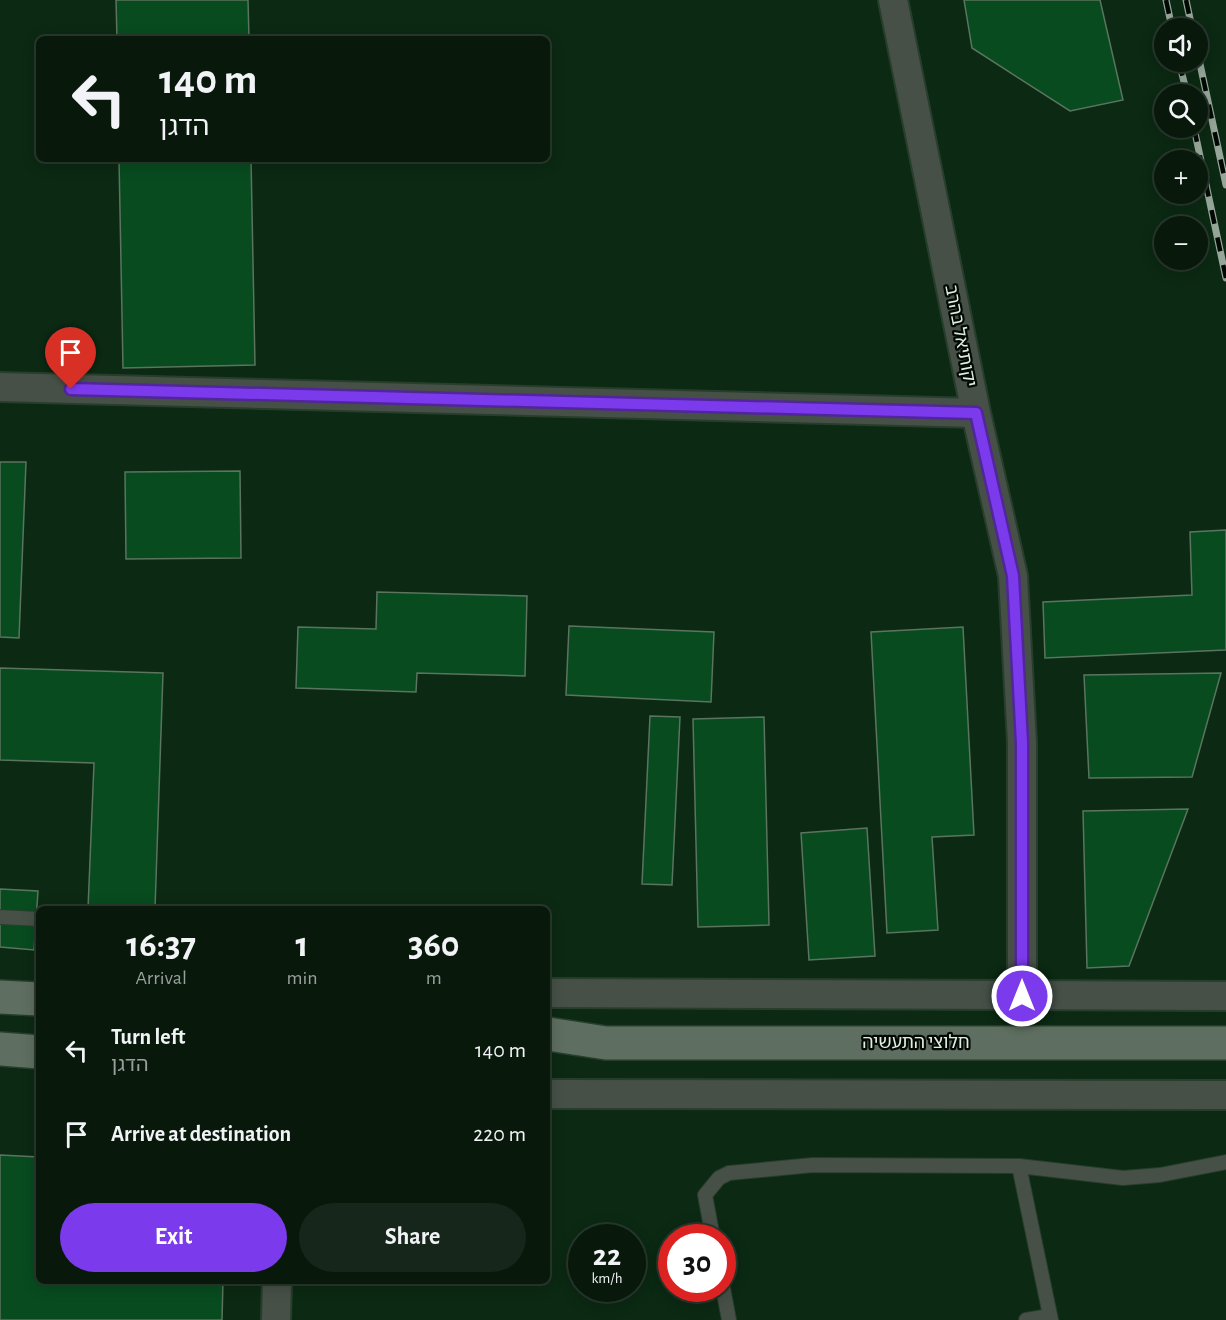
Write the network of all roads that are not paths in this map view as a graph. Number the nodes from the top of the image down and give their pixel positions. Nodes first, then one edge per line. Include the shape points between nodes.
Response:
1 (893, 0) edge
2 (0, 387) edge
3 (976, 413) junction
4 (0, 917) edge
5 (36, 919) edge
6 (550, 993) edge
7 (1022, 996) junction
8 (1226, 996) edge
9 (0, 997) edge
10 (36, 999) edge
11 (550, 1034) edge
12 (606, 1043) junction
13 (1226, 1043) edge
14 (0, 1048) edge
15 (36, 1052) edge
16 (550, 1054) edge
17 (550, 1094) edge
18 (1226, 1095) edge
19 (1226, 1162) edge
20 (1019, 1166) junction
21 (710, 1224) edge
22 (277, 1284) edge
23 (726, 1302) edge
24 (1051, 1318) edge
25 (276, 1320) edge
26 (729, 1320) edge
27 (1026, 1320) edge

1 - 3 street, יקותיאל בהרב
2 - 3 street
3 - 7 street, יקותיאל בהרב via 1013,576 1022,743
4 - 5 lane
6 - 7 street
7 - 8 street
9 - 10 street
11 - 12 street, חלוצי התעשיה
12 - 13 street, חלוצי התעשיה
12 - 16 street, חלוצי התעשיה
14 - 15 street
17 - 18 street
19 - 20 lane via 1123,1178
20 - 21 lane via 813,1165 729,1173 719,1178 705,1195
20 - 24 lane
22 - 25 street
23 - 26 lane
24 - 27 lane

